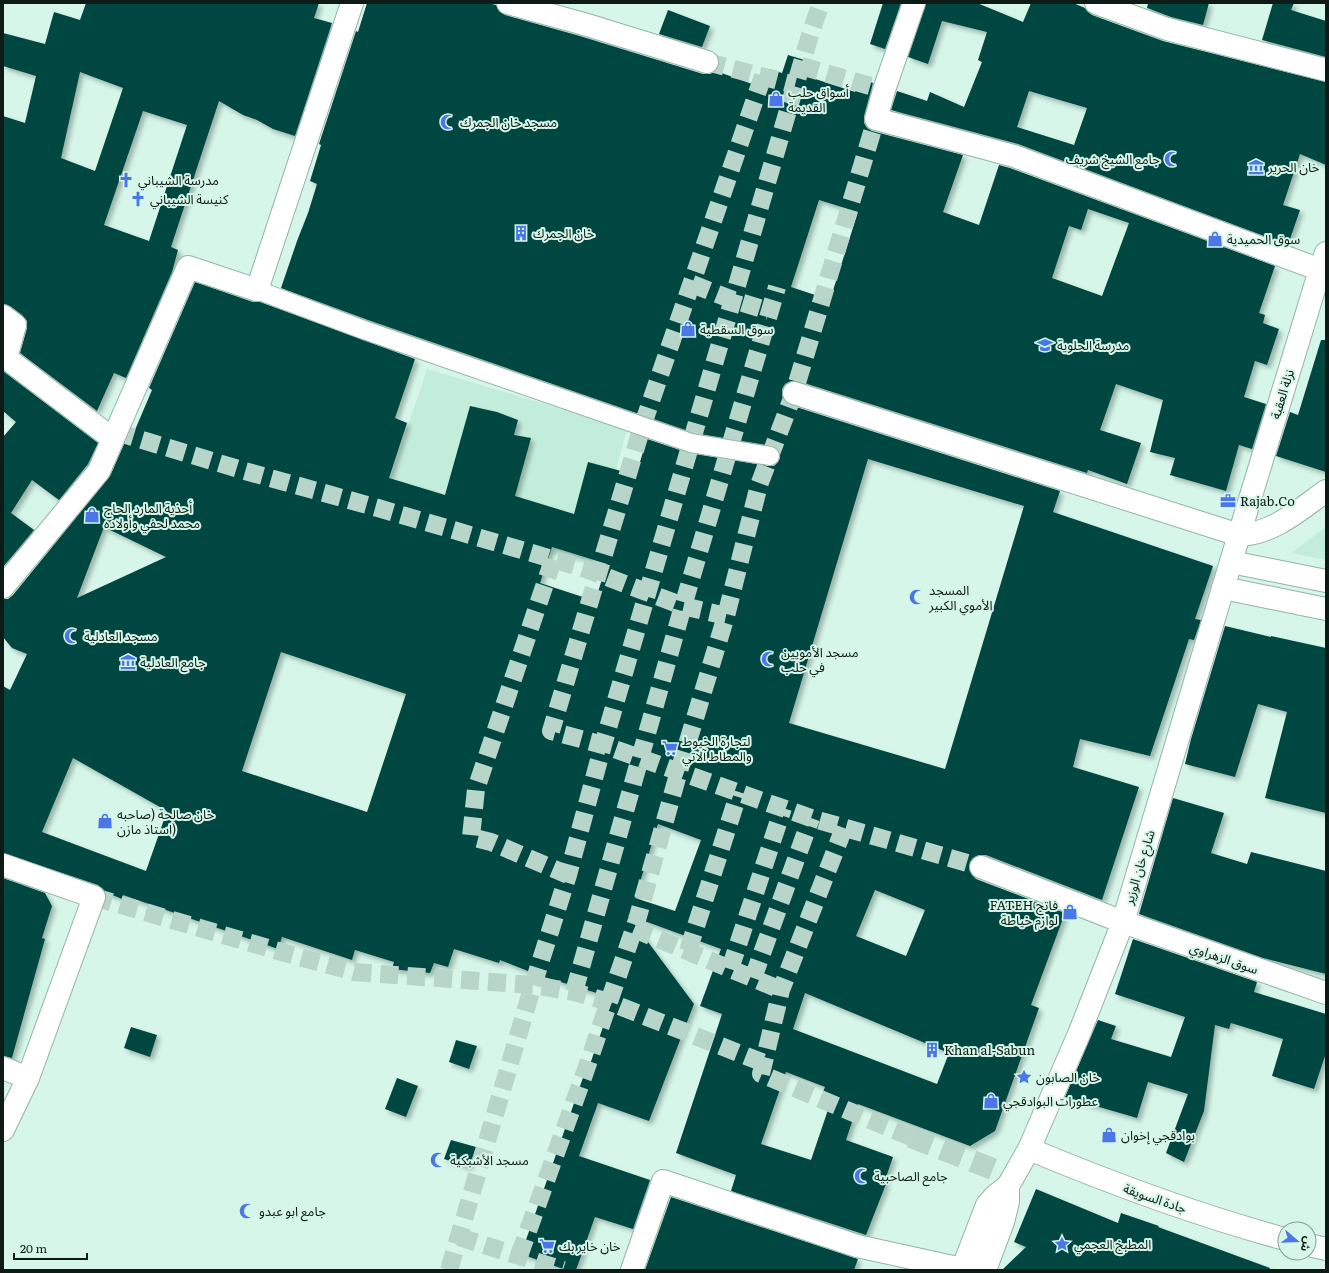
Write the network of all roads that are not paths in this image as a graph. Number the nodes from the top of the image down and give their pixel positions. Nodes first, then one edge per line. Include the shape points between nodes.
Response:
1 (352, 3) edge
2 (508, 3) edge
3 (914, 3) edge
4 (1096, 3) edge
5 (707, 62) tunnel mouth
6 (1326, 70) edge
7 (1324, 265) edge
8 (257, 290) junction
9 (3, 316) edge
10 (794, 392) dead end
11 (113, 439) junction
12 (770, 456) dead end
13 (1326, 492) edge
14 (1239, 535) junction
15 (1231, 562) junction
16 (1326, 581) edge
17 (3, 587) edge
18 (1223, 588) junction
19 (1326, 609) edge
20 (3, 865) edge
21 (981, 867) tunnel mouth
22 (1123, 922) junction
23 (1326, 993) edge
24 (3, 1068) edge
25 (28, 1078) junction
26 (3, 1130) edge
27 (1028, 1149) junction
28 (1008, 1186) junction
29 (1277, 1236) edge
30 (962, 1269) edge
31 (632, 1270) edge
32 (985, 1270) edge

1 - 8 street
2 - 5 street
3 - 7 street via 876,120 1014,156
4 - 6 street via 1167,29
7 - 14 street, نزلة العقبة
8 - 11 street via 188,267
8 - 12 street via 372,333 691,443
9 - 11 street via 15,325 6,358
10 - 14 street
11 - 17 street via 99,471
13 - 14 street via 1271,528 1250,535
14 - 15 street, شارع خان الوزير
15 - 16 street
15 - 18 street, شارع خان الوزير
18 - 19 street
18 - 22 street, شارع خان الوزير
20 - 25 street via 94,897
21 - 22 street, سوق الزهراوي
22 - 23 street, سوق الزهراوي
22 - 27 street, شارع خان الوزير via 1079,1034
24 - 25 street
25 - 26 street
27 - 28 street, شارع خان الوزير
27 - 29 street, جادة السويقة via 1172,1205
28 - 30 street, شارع خان الوزير via 987,1205
28 - 32 street, شارع خان الوزير via 1008,1202 1003,1222
30 - 31 street via 857,1246 663,1181

